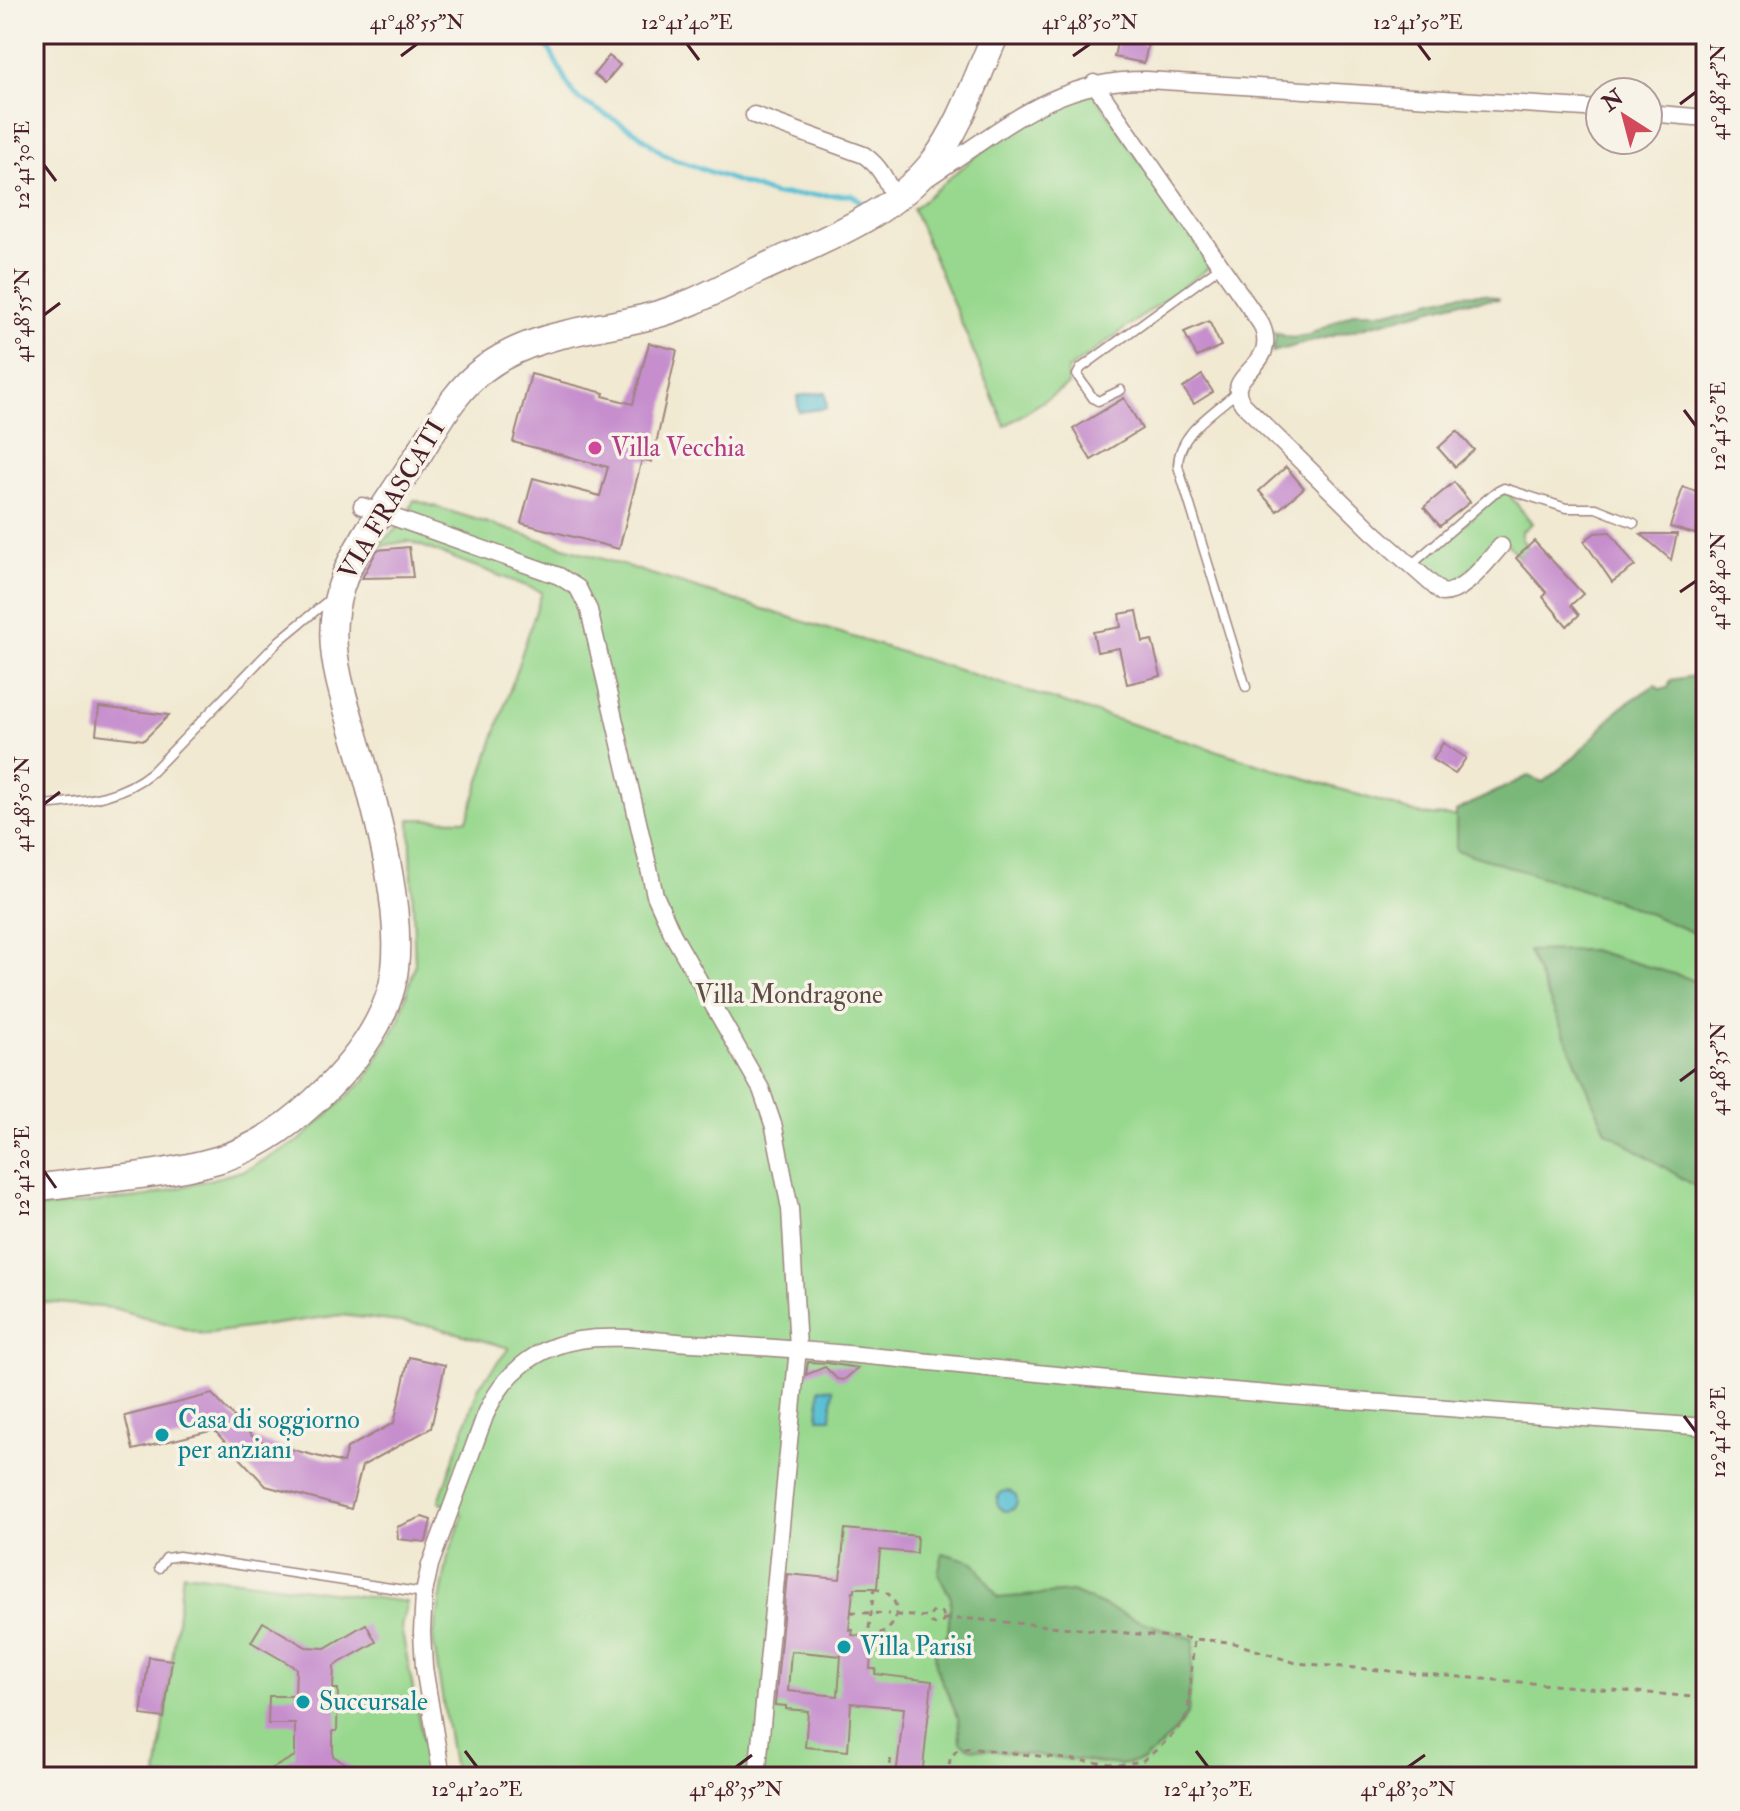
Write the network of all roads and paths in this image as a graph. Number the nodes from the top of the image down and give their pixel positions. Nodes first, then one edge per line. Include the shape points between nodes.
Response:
1 (996, 34) edge
2 (1094, 83) junction
3 (1584, 108) edge
4 (1664, 114) edge
5 (754, 115) dead end
6 (1706, 118) edge
7 (894, 200) junction
8 (1221, 266) junction
9 (1121, 390) dead end
10 (1238, 391) junction
11 (371, 509) junction
12 (1634, 523) dead end
13 (1501, 546) dead end
14 (1410, 566) junction
15 (338, 592) junction
16 (1246, 687) dead end
17 (34, 806) edge
18 (34, 1188) edge
19 (798, 1348) junction
20 (1706, 1427) edge
21 (159, 1568) dead end
22 (424, 1593) junction
23 (851, 1612) dead end
24 (871, 1613) junction
25 (889, 1614) dead end
26 (896, 1615) junction
27 (930, 1617) junction
28 (944, 1619) junction
29 (1194, 1639) junction
30 (1706, 1698) edge
31 (430, 1705) junction
32 (337, 1707) dead end
33 (891, 1754) dead end
34 (442, 1777) edge
35 (757, 1777) edge
36 (889, 1777) edge
37 (948, 1777) edge

1 - 7 main road, VIA FRASCATI via 945,146
2 - 3 street via 1147,80
2 - 7 street via 1032,109
2 - 8 street
4 - 6 street
5 - 7 street via 864,155 886,178
7 - 11 main road, VIA FRASCATI via 675,309 549,337 495,362 453,399
8 - 9 lane via 1077,375 1098,401
8 - 10 street via 1266,339 1262,359 1244,376
10 - 14 street via 1243,404
10 - 16 lane via 1186,438 1178,466
11 - 15 main road, VIA FRASCATI
11 - 19 street via 559,576 584,596 655,895 678,945 758,1081 774,1127 790,1209
12 - 14 lane via 1596,508 1558,506 1504,488
13 - 14 street via 1463,585 1447,593
15 - 17 lane via 280,640 138,782 109,796
15 - 18 main road, VIA FRASCATI via 334,658 379,825 395,929 394,977 378,1019 335,1081 293,1121 254,1145 172,1170
19 - 20 street via 1212,1392
19 - 22 street via 591,1339 553,1347 523,1363 487,1410
19 - 35 street
21 - 22 lane via 166,1558 179,1556
22 - 31 street via 422,1632
23 - 24 path
24 - 25 path
24 - 26 path via 868,1636 889,1630
24 - 26 path via 874,1589 893,1600
26 - 27 path
27 - 28 path via 939,1612
27 - 28 path via 936,1625
28 - 29 path
29 - 30 path via 1231,1642 1296,1663
29 - 37 path via 1188,1713 1142,1761 1119,1765 969,1748 950,1759
31 - 32 path
31 - 34 street
33 - 36 path

